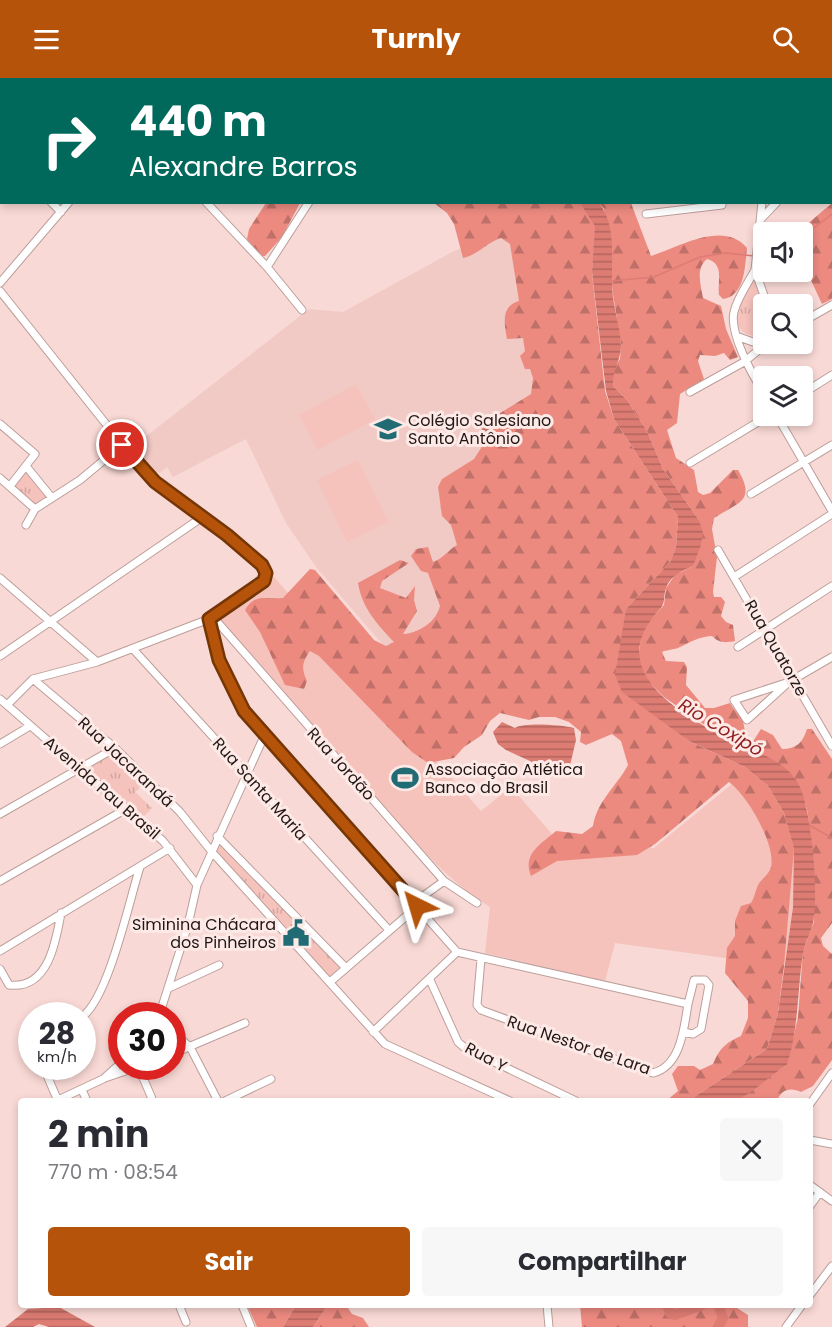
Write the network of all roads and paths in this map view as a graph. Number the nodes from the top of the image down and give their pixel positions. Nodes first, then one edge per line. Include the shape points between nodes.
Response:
1 (53, 204) edge
2 (68, 204) edge
3 (208, 204) edge
4 (308, 204) edge
5 (722, 204) edge
6 (762, 204) edge
7 (775, 204) edge
8 (62, 212) junction
9 (646, 214) dead end
10 (761, 219) junction
11 (761, 222) edge
12 (267, 267) junction
13 (753, 272) edge
14 (0, 283) edge
15 (0, 291) edge
16 (832, 304) edge
17 (302, 310) dead end
18 (813, 315) edge
19 (739, 337) junction
20 (753, 342) edge
21 (753, 353) edge
22 (744, 362) junction
23 (832, 375) edge
24 (753, 376) edge
25 (813, 387) edge
26 (690, 393) dead end
27 (0, 424) edge
28 (753, 425) edge
29 (783, 426) edge
30 (122, 445) junction
31 (832, 445) edge
32 (804, 462) junction
33 (690, 463) dead end
34 (26, 466) junction
35 (0, 478) edge
36 (10, 486) junction
37 (751, 494) dead end
38 (52, 498) junction
39 (35, 509) junction
40 (832, 512) edge
41 (201, 518) junction
42 (26, 525) dead end
43 (718, 550) dead end
44 (734, 577) junction
45 (0, 578) edge
46 (832, 586) edge
47 (211, 618) junction
48 (49, 621) junction
49 (765, 629) junction
50 (738, 647) dead end
51 (133, 650) junction
52 (0, 657) edge
53 (832, 657) edge
54 (97, 662) junction
55 (33, 679) junction
56 (792, 681) junction
57 (0, 699) edge
58 (8, 705) junction
59 (30, 726) junction
60 (832, 729) edge
61 (266, 732) junction
62 (824, 733) junction
63 (0, 744) edge
64 (832, 746) edge
65 (115, 748) junction
66 (77, 768) junction
67 (247, 775) junction
68 (126, 809) junction
69 (0, 814) edge
70 (217, 836) junction
71 (170, 848) junction
72 (212, 852) junction
73 (140, 867) junction
74 (0, 881) edge
75 (444, 881) junction
76 (197, 885) junction
77 (477, 903) dead end
78 (416, 904) junction
79 (61, 914) junction
80 (388, 929) junction
81 (0, 951) edge
82 (457, 952) junction
83 (481, 959) junction
84 (219, 965) dead end
85 (346, 968) junction
86 (0, 969) edge
87 (430, 980) junction
88 (330, 982) junction
89 (169, 988) junction
90 (95, 1002) edge
91 (164, 1002) edge
92 (688, 1004) junction
93 (245, 1023) dead end
94 (373, 1032) junction
95 (683, 1032) junction
96 (186, 1043) edge
97 (190, 1047) junction
98 (186, 1049) edge
99 (832, 1073) edge
100 (108, 1075) edge
101 (108, 1077) edge
102 (103, 1079) junction
103 (271, 1079) dead end
104 (50, 1080) edge
105 (144, 1080) edge
106 (82, 1090) junction
107 (57, 1098) edge
108 (65, 1098) edge
109 (86, 1098) edge
110 (152, 1098) edge
111 (216, 1098) edge
112 (231, 1098) edge
113 (503, 1098) edge
114 (570, 1098) edge
115 (813, 1100) edge
116 (813, 1141) edge
117 (832, 1144) edge
118 (813, 1187) edge
119 (820, 1192) junction
120 (832, 1201) edge
121 (813, 1202) edge
122 (832, 1266) edge
123 (813, 1291) edge
124 (180, 1308) edge
125 (243, 1308) edge
126 (547, 1308) edge
127 (800, 1308) edge
128 (186, 1322) dead end
129 (251, 1327) edge
130 (549, 1327) edge
131 (786, 1327) edge

1 - 8 street
2 - 8 street
3 - 12 street
4 - 12 street
5 - 9 street
6 - 10 street
7 - 10 street
8 - 14 street
10 - 11 street
12 - 17 street
13 - 19 street via 734,309 732,321
15 - 30 street
16 - 18 street
19 - 20 street
19 - 22 street
21 - 22 street
22 - 24 street
22 - 26 street
23 - 25 street
27 - 34 street via 35,454
28 - 33 street
29 - 32 street
30 - 38 street
30 - 41 street via 145,473
31 - 32 street
32 - 37 street
32 - 40 street
34 - 36 street
34 - 38 street
35 - 36 street
36 - 39 street
38 - 39 street
39 - 42 street
40 - 44 street
41 - 47 street via 227,535 266,573 264,581
41 - 48 street
43 - 44 street, Rua Quatorze
44 - 49 street, Rua Quatorze
45 - 48 street
46 - 49 street
47 - 51 street
47 - 61 street via 219,660 230,685 244,711
47 - 75 street, Rua Jordão
48 - 52 street
48 - 54 street
49 - 50 street
49 - 56 street, Rua Quatorze
51 - 54 street
51 - 67 street, Rua Santa Maria
53 - 56 street
54 - 55 street
55 - 58 street
55 - 65 street, Rua Jacarandá
56 - 56 street via 747,720 734,700 745,697
56 - 62 street, Rua Quatorze
57 - 58 street, Avenida Pau Brasil
58 - 59 street, Avenida Pau Brasil
59 - 63 street
59 - 66 street, Avenida Pau Brasil
60 - 62 street
61 - 67 street
61 - 78 street
62 - 64 street, Rua Quatorze
65 - 66 street
65 - 72 street, Rua Jacarandá via 180,812
66 - 68 street, Avenida Pau Brasil
66 - 69 street
67 - 70 street
67 - 80 street, Rua Santa Maria
68 - 71 street, Avenida Pau Brasil
68 - 74 street
70 - 72 street
70 - 85 street
71 - 73 street
71 - 76 street, Avenida Pau Brasil
72 - 76 street
72 - 88 street, Rua Jacarandá
73 - 79 street
73 - 90 street
75 - 77 street, Rua Jordão
75 - 78 street
76 - 89 street
78 - 80 street
78 - 82 street
79 - 81 street
79 - 86 street via 44,970 16,986 9,985
80 - 85 street
82 - 83 street
82 - 87 street
83 - 92 street
83 - 95 street, Rua Nestor de Lara via 477,1005 481,1010 653,1073 664,1069 681,1044
84 - 89 street
85 - 88 street
87 - 94 street
87 - 114 street, Rua Y via 458,1042 465,1048
88 - 94 street, Rua Jacarandá
89 - 91 street
92 - 95 street, Rua Nestor de Lara
92 - 95 street, Rua Nestor de Lara via 694,980 705,981 709,985 701,1029 693,1034
93 - 97 street
94 - 113 street, Rua Jacarandá via 390,1048
96 - 97 street
97 - 98 street
97 - 111 street
99 - 115 street
100 - 102 street
101 - 102 street
102 - 106 street
103 - 112 street
104 - 107 street
105 - 110 street
106 - 108 street
106 - 109 street
116 - 117 street
118 - 119 street
119 - 120 street
119 - 121 street
122 - 123 street
124 - 128 street
125 - 129 street
126 - 130 street
127 - 131 street

